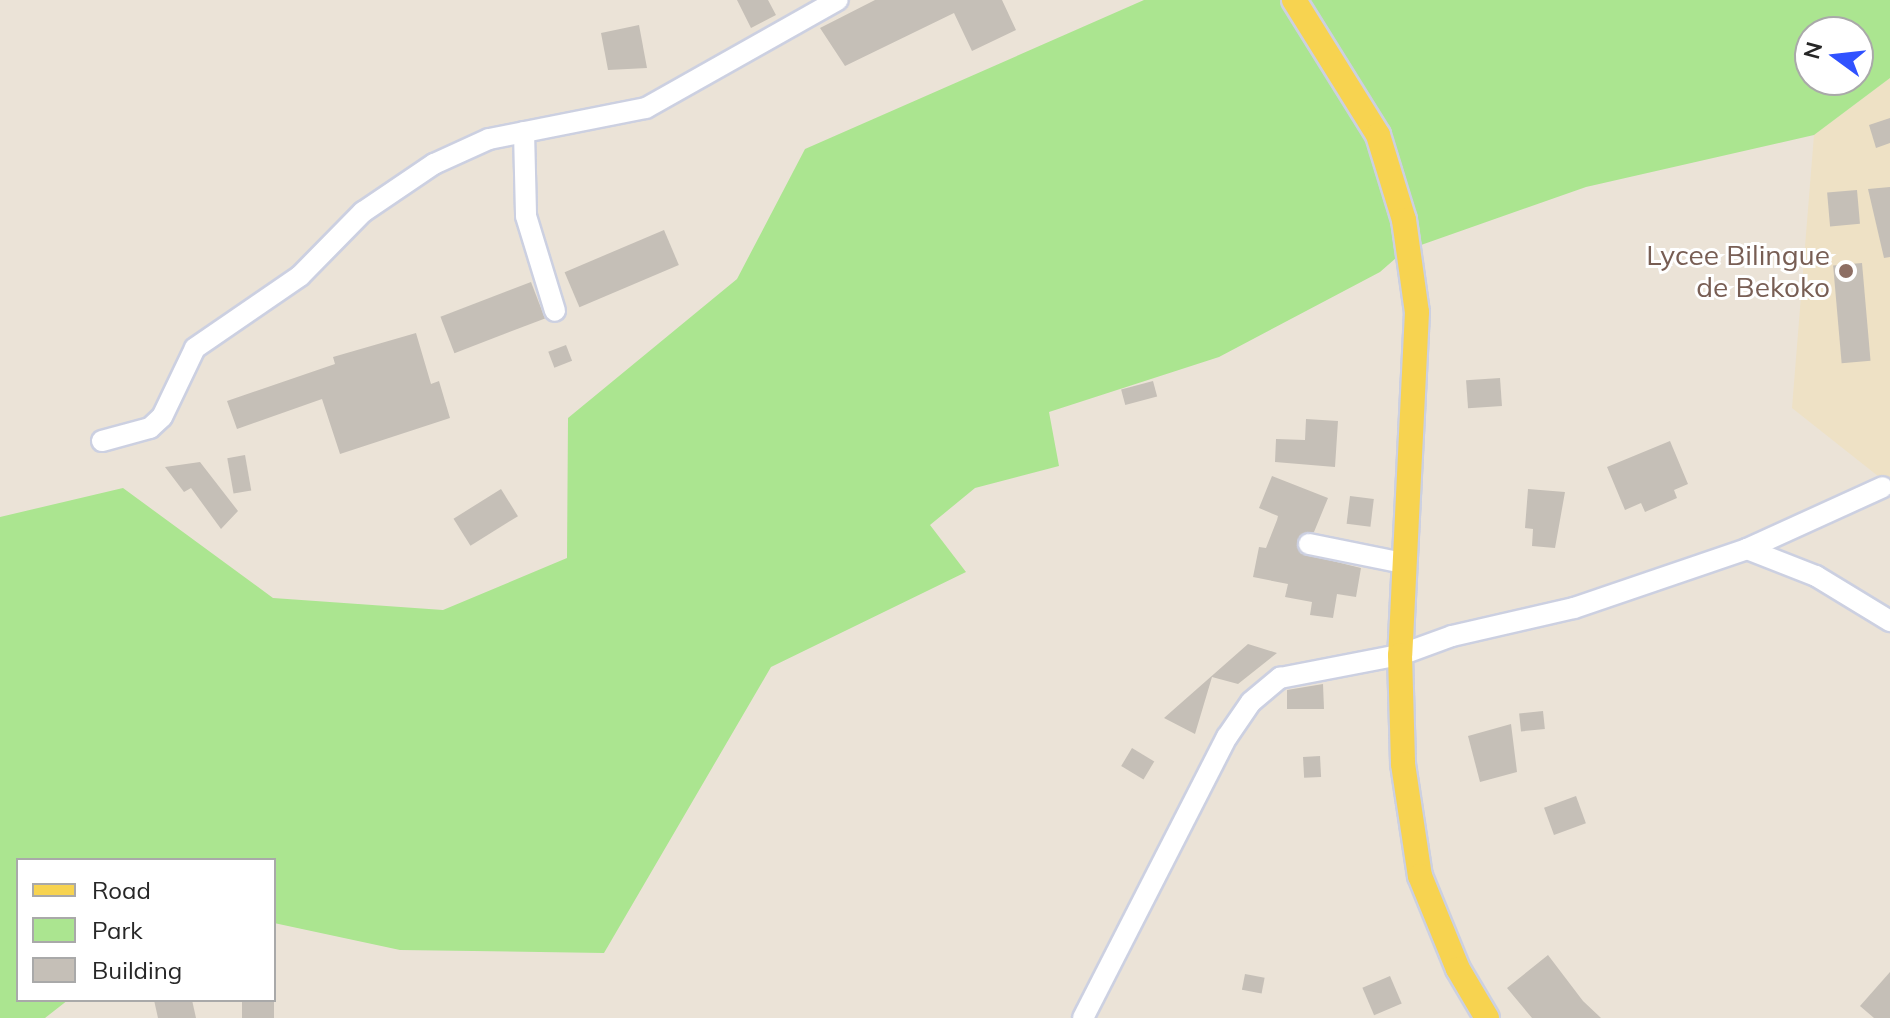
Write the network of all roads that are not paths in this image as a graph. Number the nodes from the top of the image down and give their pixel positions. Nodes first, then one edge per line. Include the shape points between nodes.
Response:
1 (838, 0) edge
2 (1294, 0) edge
3 (524, 132) junction
4 (555, 311) dead end
5 (102, 441) dead end
6 (1883, 487) dead end
7 (1309, 544) dead end
8 (1747, 549) junction
9 (1403, 563) junction
10 (1890, 621) edge
11 (1400, 655) junction
12 (1083, 1018) edge
13 (1487, 1018) edge

1 - 3 street via 646,108
2 - 9 main road via 1378,135 1404,220 1417,312
3 - 4 street via 526,216
3 - 5 street via 459,150 363,212 300,276 195,348 162,417 150,428
6 - 8 street
7 - 9 street
8 - 10 street via 1816,576
8 - 11 street via 1574,608 1452,636
9 - 11 main road
11 - 12 street via 1280,678 1251,702 1227,737
11 - 13 main road via 1403,764 1420,876 1458,969

